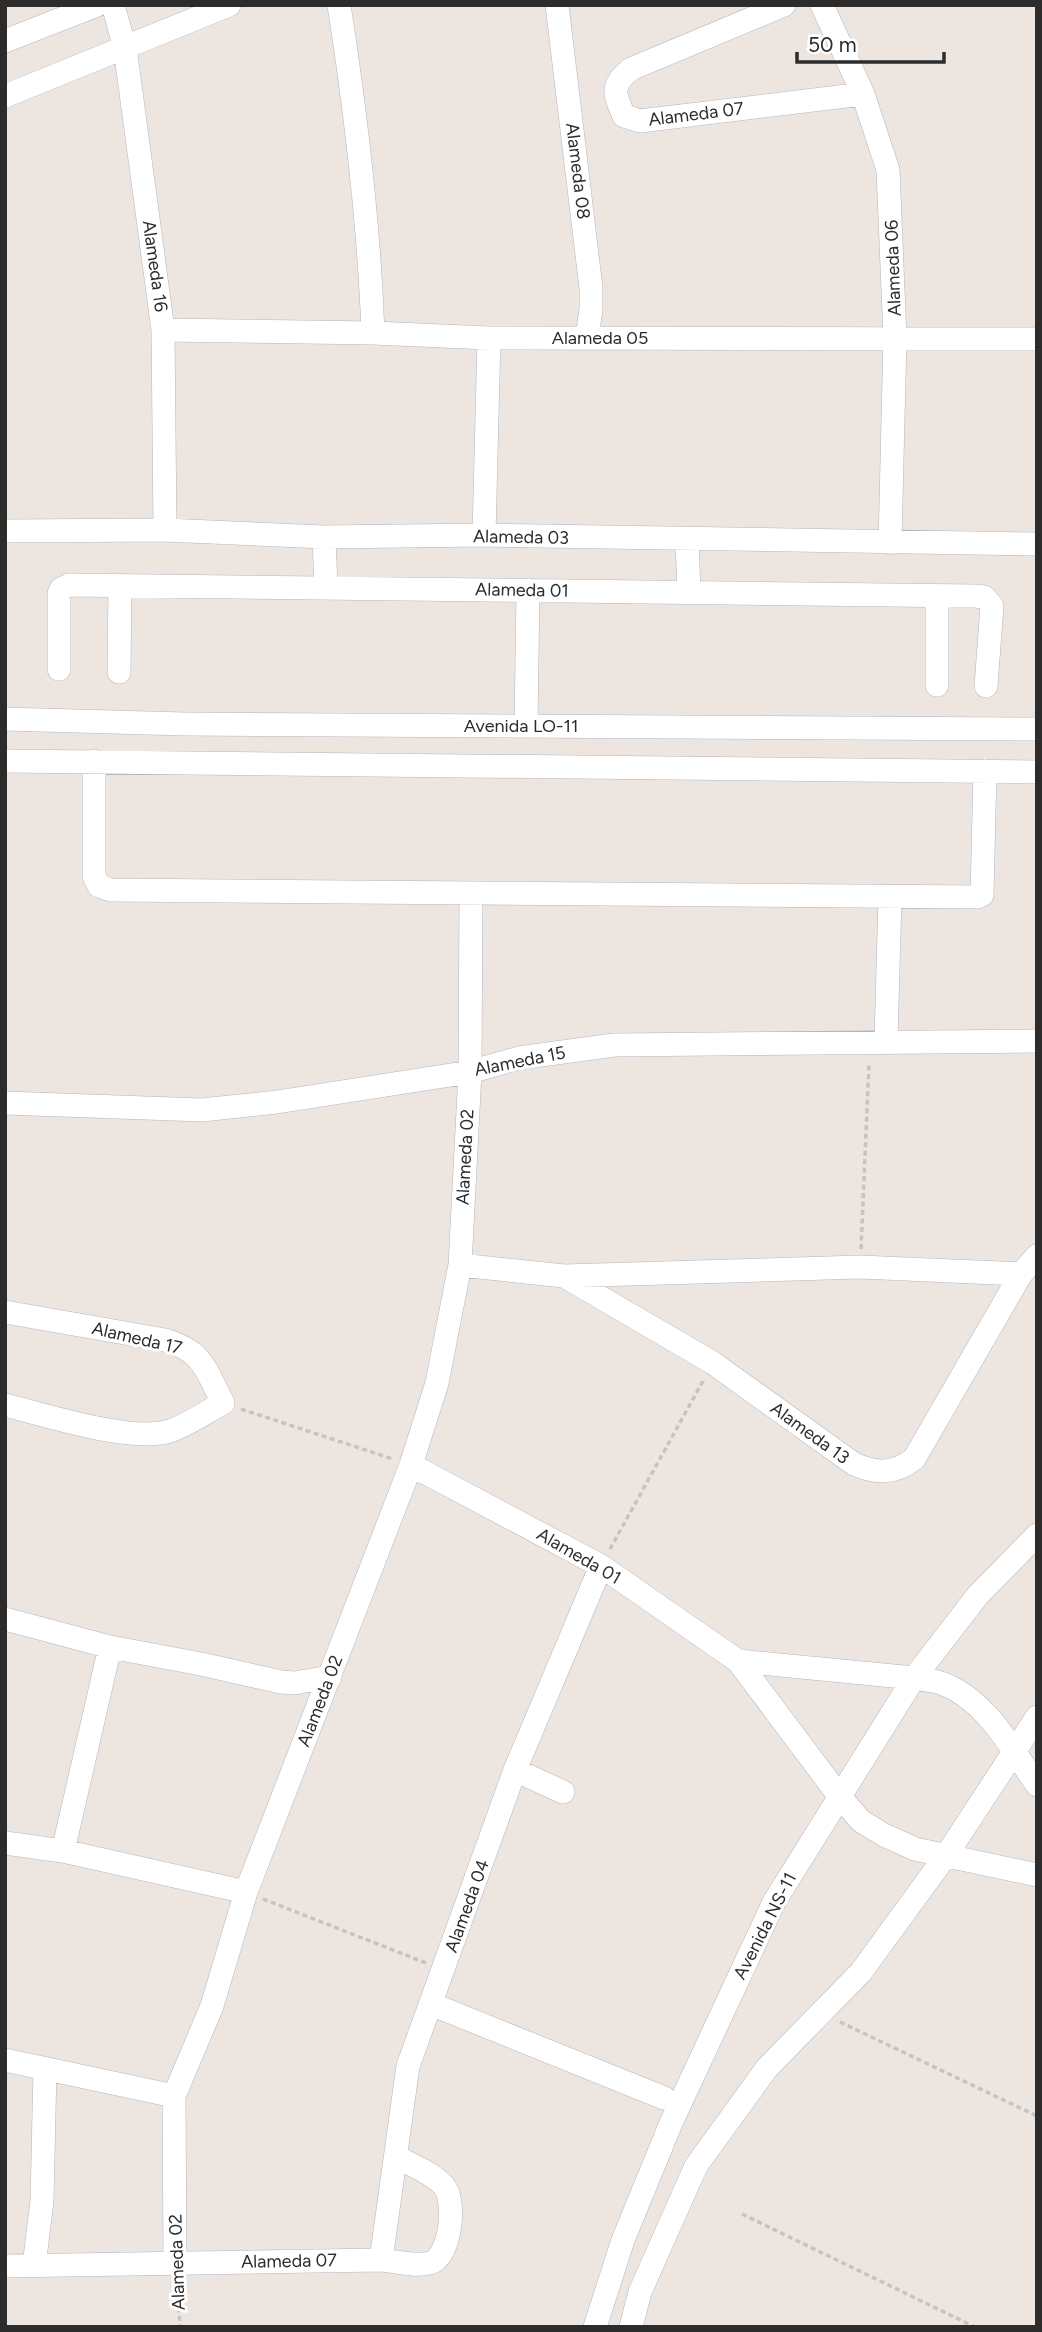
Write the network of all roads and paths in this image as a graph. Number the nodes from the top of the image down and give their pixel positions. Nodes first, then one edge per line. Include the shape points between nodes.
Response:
1 (97, 5) edge
2 (113, 5) edge
3 (229, 5) edge
4 (339, 5) edge
5 (557, 5) edge
6 (784, 5) edge
7 (822, 5) edge
8 (5, 41) edge
9 (125, 48) junction
10 (863, 94) junction
11 (5, 96) edge
12 (163, 330) junction
13 (373, 333) junction
14 (489, 338) junction
15 (587, 338) junction
16 (895, 338) junction
17 (1037, 339) edge
18 (165, 530) junction
19 (5, 531) edge
20 (484, 536) junction
21 (324, 537) junction
22 (687, 540) junction
23 (890, 543) junction
24 (1037, 544) edge
25 (120, 586) junction
26 (326, 587) junction
27 (528, 590) junction
28 (689, 592) junction
29 (937, 596) junction
30 (59, 669) dead end
31 (119, 672) dead end
32 (937, 685) dead end
33 (986, 686) dead end
34 (5, 719) edge
35 (526, 726) junction
36 (1037, 729) edge
37 (5, 761) edge
38 (94, 761) junction
39 (985, 771) junction
40 (1037, 772) edge
41 (471, 893) junction
42 (890, 897) junction
43 (878, 1041) junction
44 (1037, 1041) edge
45 (470, 1072) junction
46 (5, 1103) edge
47 (1037, 1256) edge
48 (460, 1265) junction
49 (860, 1267) junction
50 (1021, 1273) junction
51 (564, 1276) junction
52 (5, 1311) edge
53 (713, 1363) junction
54 (223, 1403) junction
55 (5, 1405) edge
56 (411, 1465) junction
57 (1037, 1535) edge
58 (601, 1566) junction
59 (5, 1619) edge
60 (110, 1647) junction
61 (738, 1661) junction
62 (330, 1677) junction
63 (914, 1678) junction
64 (1037, 1717) edge
65 (1013, 1751) junction
66 (515, 1770) junction
67 (1037, 1785) edge
68 (563, 1792) dead end
69 (840, 1797) junction
70 (5, 1843) edge
71 (63, 1851) junction
72 (947, 1854) junction
73 (1037, 1875) edge
74 (246, 1892) junction
75 (444, 1970) junction
76 (431, 2004) junction
77 (835, 2020) dead end
78 (5, 2060) edge
79 (45, 2069) junction
80 (174, 2096) junction
81 (663, 2098) dead end
82 (1037, 2116) edge
83 (397, 2157) junction
84 (742, 2214) dead end
85 (381, 2260) junction
86 (175, 2263) junction
87 (5, 2266) edge
88 (33, 2266) junction
89 (180, 2327) edge
90 (595, 2327) edge
91 (631, 2327) edge
92 (975, 2327) edge

1 - 8 street
2 - 9 street, Alameda 16
3 - 9 street
4 - 13 street via 370,250
5 - 15 street, Alameda 08 via 586,237 591,309
6 - 10 street, Alameda 07 via 631,69 615,90 624,116 640,121
7 - 10 street, Alameda 06
9 - 11 street
9 - 12 street, Alameda 16
10 - 16 street, Alameda 06 via 888,170
12 - 13 street, Alameda 05
12 - 18 street, Alameda 16
13 - 14 street, Alameda 05
14 - 15 street, Alameda 05
14 - 20 street
15 - 16 street, Alameda 05
16 - 17 street, Alameda 05
16 - 23 street, Alameda 06
18 - 19 street, Alameda 03
18 - 21 street, Alameda 03
20 - 21 street, Alameda 03
20 - 22 street, Alameda 03
21 - 26 street
22 - 23 street, Alameda 03
22 - 28 street
23 - 24 street, Alameda 03
25 - 26 street, Alameda 01
25 - 30 street, Alameda 01 via 69,585 61,589
25 - 31 street
26 - 27 street, Alameda 01
27 - 28 street, Alameda 01
27 - 35 street
28 - 29 street, Alameda 01
29 - 32 street
29 - 33 street, Alameda 01 via 984,597 992,606
34 - 35 street, Avenida LO-11
35 - 36 street, Avenida LO-11
37 - 38 street
38 - 39 street
38 - 41 street via 94,876 99,886 111,890
39 - 40 street
39 - 42 street via 981,897
41 - 42 street
41 - 45 street, Alameda 02
42 - 43 street
43 - 44 street, Alameda 15
43 - 45 street, Alameda 15 via 614,1045 519,1058
43 - 49 path
45 - 46 street, Alameda 15 via 202,1110
45 - 48 street, Alameda 02
47 - 50 street, Alameda 13
48 - 51 street, Alameda 13
48 - 56 street, Alameda 02 via 437,1382
49 - 50 street, Alameda 13
49 - 51 street, Alameda 13
50 - 53 street, Alameda 13 via 914,1459 893,1471 878,1472 854,1464
51 - 53 street, Alameda 13
52 - 54 street, Alameda 17 via 181,1345 199,1358
53 - 58 path
54 - 55 street via 171,1430 147,1433 105,1429
54 - 56 path
56 - 58 street, Alameda 01
56 - 62 street, Alameda 02
57 - 63 street, Avenida NS-11 via 978,1595
58 - 61 street, Alameda 01
58 - 66 street, Alameda 04
59 - 60 street
60 - 62 street via 281,1682
60 - 71 street
61 - 63 street
61 - 69 street
62 - 74 street, Alameda 02
63 - 65 street via 941,1683 969,1699
63 - 69 street, Avenida NS-11
64 - 65 street
65 - 67 street
65 - 72 street
66 - 68 street
66 - 75 street, Alameda 04
69 - 72 street via 861,1821 884,1835 915,1849
69 - 90 street, Avenida NS-11 via 774,1902 694,2074 624,2240
70 - 71 street
71 - 74 street
72 - 73 street
72 - 91 street via 861,1972 767,2068 696,2166 640,2292
74 - 75 path
74 - 80 street, Alameda 02 via 212,2006
75 - 76 street, Alameda 04
76 - 81 street
76 - 83 street, Alameda 04 via 408,2066
77 - 82 path
78 - 79 street
79 - 80 street
79 - 88 street via 42,2201
80 - 86 street, Alameda 02
83 - 85 street, Alameda 04
83 - 85 street, Alameda 07 via 442,2183 451,2201 449,2225 439,2259 428,2264
84 - 92 path
85 - 86 street, Alameda 07
86 - 88 street, Alameda 07
86 - 89 path, Alameda 02
87 - 88 street, Alameda 07

